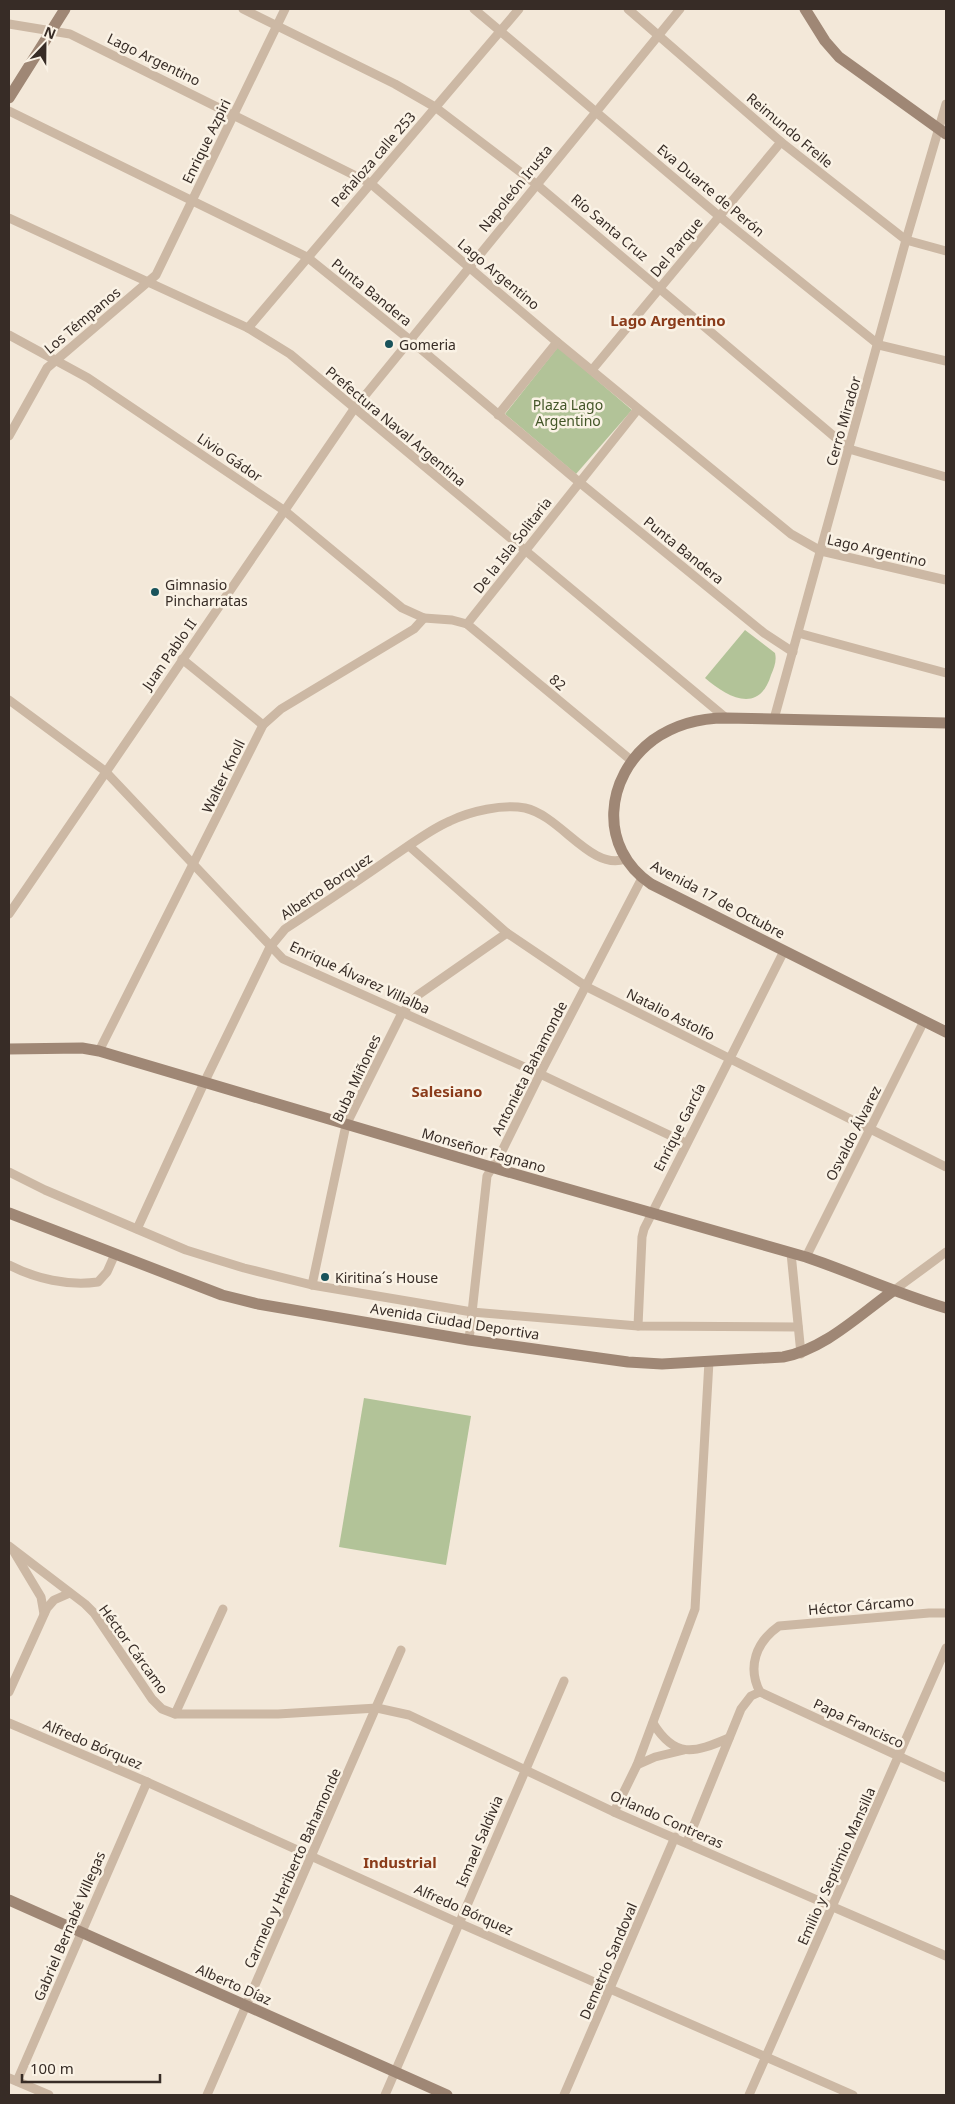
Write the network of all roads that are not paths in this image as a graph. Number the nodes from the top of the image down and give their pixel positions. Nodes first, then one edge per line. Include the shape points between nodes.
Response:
1 (66, 9) edge
2 (243, 9) edge
3 (285, 9) edge
4 (474, 9) edge
5 (519, 9) edge
6 (628, 9) edge
7 (680, 9) edge
8 (805, 9) edge
9 (9, 24) edge
10 (278, 26) junction
11 (52, 30) junction
12 (500, 31) junction
13 (658, 35) junction
14 (9, 98) edge
15 (946, 104) edge
16 (436, 107) junction
17 (597, 110) junction
18 (9, 111) edge
19 (234, 114) junction
20 (943, 132) edge
21 (781, 142) junction
22 (370, 183) junction
23 (536, 184) junction
24 (191, 200) junction
25 (719, 216) junction
26 (9, 218) edge
27 (906, 240) junction
28 (946, 251) edge
29 (307, 258) junction
30 (469, 267) junction
31 (148, 283) junction
32 (660, 288) junction
33 (248, 328) junction
34 (9, 335) edge
35 (410, 340) junction
36 (557, 342) junction
37 (879, 344) junction
38 (56, 358) junction
39 (946, 361) edge
40 (592, 370) junction
41 (354, 409) junction
42 (638, 409) junction
43 (498, 415) junction
44 (9, 436) edge
45 (849, 449) junction
46 (946, 477) edge
47 (579, 482) junction
48 (285, 512) junction
49 (821, 551) junction
50 (524, 552) junction
51 (946, 580) edge
52 (424, 618) junction
53 (467, 624) junction
54 (798, 633) junction
55 (793, 652) junction
56 (182, 659) junction
57 (946, 673) edge
58 (12, 702) edge
59 (9, 713) edge
60 (726, 718) junction
61 (774, 719) junction
62 (945, 720) edge
63 (263, 725) junction
64 (632, 761) junction
65 (105, 771) junction
66 (409, 846) junction
67 (625, 859) junction
68 (194, 865) junction
69 (642, 878) junction
70 (9, 914) edge
71 (506, 933) junction
72 (270, 947) junction
73 (784, 951) junction
74 (587, 987) junction
75 (402, 1013) junction
76 (924, 1021) junction
77 (946, 1032) edge
78 (9, 1049) edge
79 (99, 1051) junction
80 (730, 1060) junction
81 (540, 1074) junction
82 (204, 1083) junction
83 (346, 1125) junction
84 (870, 1129) junction
85 (686, 1143) junction
86 (491, 1167) junction
87 (946, 1168) edge
88 (9, 1172) edge
89 (9, 1213) edge
90 (651, 1213) junction
91 (137, 1230) junction
92 (946, 1252) edge
93 (791, 1253) junction
94 (115, 1254) junction
95 (806, 1256) junction
96 (9, 1265) edge
97 (312, 1285) junction
98 (893, 1291) junction
99 (946, 1308) edge
100 (472, 1312) junction
101 (638, 1326) junction
102 (798, 1327) junction
103 (469, 1340) junction
104 (801, 1354) junction
105 (709, 1361) junction
106 (10, 1546) edge
107 (70, 1593) junction
108 (223, 1609) dead end
109 (946, 1613) edge
110 (44, 1614) junction
111 (946, 1648) edge
112 (401, 1650) dead end
113 (564, 1681) dead end
114 (9, 1692) edge
115 (760, 1692) junction
116 (377, 1708) junction
117 (175, 1714) junction
118 (653, 1723) junction
119 (9, 1724) edge
120 (729, 1738) junction
121 (684, 1750) junction
122 (899, 1756) junction
123 (638, 1765) junction
124 (525, 1769) junction
125 (946, 1778) edge
126 (147, 1782) junction
127 (614, 1812) junction
128 (675, 1837) junction
129 (687, 1842) junction
130 (312, 1856) junction
131 (9, 1900) edge
132 (832, 1908) junction
133 (459, 1923) junction
134 (82, 1932) junction
135 (946, 1956) edge
136 (612, 1988) junction
137 (246, 2006) junction
138 (767, 2056) junction
139 (395, 2072) junction
140 (13, 2079) edge
141 (49, 2095) edge
142 (207, 2095) edge
143 (385, 2095) edge
144 (447, 2095) edge
145 (564, 2095) edge
146 (749, 2095) edge
147 (853, 2095) edge

1 - 11 street
2 - 10 street, Río Santa Cruz
3 - 10 street, Enrique Azpiri
4 - 12 street, Eva Duarte de Perón
5 - 12 street, Peñaloza calle 253
6 - 13 street, Reimundo Freile
7 - 13 street, Napoleón Irusta
8 - 20 street via 839,57
9 - 11 street, Lago Argentino
10 - 16 street, Río Santa Cruz
10 - 19 street, Enrique Azpiri
11 - 14 street
11 - 19 street, Lago Argentino via 70,34
12 - 16 street, Peñaloza calle 253
12 - 17 street, Eva Duarte de Perón
13 - 17 street, Napoleón Irusta
13 - 21 street, Reimundo Freile
15 - 20 street, Cerro Mirador
16 - 22 street, Peñaloza calle 253
16 - 23 street, Río Santa Cruz
17 - 23 street, Napoleón Irusta
17 - 25 street, Eva Duarte de Perón
18 - 24 street, Punta Bandera
19 - 22 street, Lago Argentino
19 - 24 street, Enrique Azpiri
20 - 27 street, Cerro Mirador
21 - 25 street, Del Parque
21 - 27 street, Reimundo Freile
22 - 29 street, Peñaloza calle 253
22 - 30 street, Lago Argentino
23 - 30 street, Napoleón Irusta
23 - 32 street, Río Santa Cruz
24 - 29 street, Punta Bandera
24 - 31 street, Enrique Azpiri via 156,275
25 - 32 street, Del Parque
25 - 37 street, Eva Duarte de Perón
26 - 31 street, Prefectura Naval Argentina
27 - 28 street, Reimundo Freile
27 - 37 street, Cerro Mirador
29 - 33 street, Peñaloza calle 253
29 - 35 street, Punta Bandera
30 - 35 street, Napoleón Irusta
30 - 36 street, Lago Argentino
31 - 33 street, Prefectura Naval Argentina
31 - 38 street, Los Témpanos
32 - 40 street, Del Parque
32 - 45 street, Río Santa Cruz
33 - 41 street, Prefectura Naval Argentina via 290,354
34 - 38 street, Livio Gádor
35 - 41 street, Napoleón Irusta
35 - 43 street, Punta Bandera
36 - 40 street, Lago Argentino
36 - 43 street
37 - 39 street, Eva Duarte de Perón
37 - 45 street, Cerro Mirador
38 - 44 street, Los Témpanos via 42,375
38 - 48 street, Livio Gádor
40 - 42 street, Lago Argentino
41 - 48 street, Juan Pablo II
41 - 50 street, Prefectura Naval Argentina
42 - 47 street, De la Isla Solitaria
42 - 49 street, Lago Argentino via 791,534
43 - 47 street, Punta Bandera
45 - 46 street, Río Santa Cruz
45 - 49 street, Cerro Mirador
47 - 50 street, De la Isla Solitaria
47 - 55 street, Punta Bandera via 764,633
48 - 52 street, Livio Gádor via 402,608
48 - 56 street, Juan Pablo II
49 - 51 street, Lago Argentino
49 - 54 street, Cerro Mirador
50 - 53 street, De la Isla Solitaria
50 - 60 street, Prefectura Naval Argentina
52 - 53 street
52 - 63 street, Walter Knoll via 414,628 281,709
53 - 64 street, 82
54 - 55 street, Cerro Mirador
54 - 57 street
55 - 61 street, Cerro Mirador
56 - 63 street
56 - 65 street, Juan Pablo II
58 - 59 street
58 - 65 street, Enrique Álvarez Villalba
60 - 61 street, Avenida 17 de Octubre
60 - 64 street, Avenida 17 de Octubre via 701,720 670,730 653,740
61 - 62 street, Avenida 17 de Octubre
63 - 68 street, Walter Knoll
64 - 67 street, Avenida 17 de Octubre via 620,784 614,814 615,837
65 - 68 street, Enrique Álvarez Villalba
65 - 70 street, Juan Pablo II
66 - 67 street, Alberto Borquez via 460,817 515,807 547,817 604,860 613,863
66 - 71 street, Natalio Astolfo
66 - 72 street, Alberto Borquez via 285,929
67 - 69 street, Avenida 17 de Octubre
68 - 72 street, Enrique Álvarez Villalba
68 - 79 street, Walter Knoll
69 - 73 street, Avenida 17 de Octubre
69 - 74 street, Antonieta Bahamonde
71 - 74 street, Natalio Astolfo
71 - 75 street, Buba Miñones via 418,995
72 - 75 street, Enrique Álvarez Villalba via 283,959
72 - 82 street, Alberto Borquez
73 - 76 street, Avenida 17 de Octubre
73 - 80 street, Enrique García
74 - 80 street, Natalio Astolfo
74 - 81 street, Antonieta Bahamonde
75 - 81 street, Enrique Álvarez Villalba
75 - 83 street, Buba Miñones
76 - 77 street, Avenida 17 de Octubre
76 - 84 street, Osvaldo Álvarez
78 - 79 street, Monseñor Fagnano via 82,1048
79 - 82 street, Monseñor Fagnano
80 - 84 street, Natalio Astolfo
80 - 85 street, Enrique García
81 - 85 street, Enrique Álvarez Villalba
81 - 86 street, Antonieta Bahamonde
82 - 83 street, Monseñor Fagnano
82 - 91 street, Alberto Borquez
83 - 86 street, Monseñor Fagnano
83 - 97 street, Buba Miñones
84 - 87 street, Natalio Astolfo
84 - 95 street, Osvaldo Álvarez
85 - 90 street, Enrique García
86 - 90 street, Monseñor Fagnano
86 - 100 street, Antonieta Bahamonde via 485,1183
88 - 91 street, Avenida Ciudad Deportiva
89 - 94 street, Avenida Ciudad Deportiva
90 - 93 street, Monseñor Fagnano
90 - 101 street, Enrique García via 642,1237
91 - 97 street, Avenida Ciudad Deportiva via 186,1250
92 - 98 street
93 - 95 street, Monseñor Fagnano
93 - 102 street
94 - 96 street via 107,1272 98,1282 84,1284 44,1279
94 - 103 street, Avenida Ciudad Deportiva via 222,1295 258,1304
95 - 98 street, Monseñor Fagnano
97 - 100 street, Avenida Ciudad Deportiva
98 - 99 street, Monseñor Fagnano
98 - 104 street, Avenida Ciudad Deportiva
100 - 101 street, Avenida Ciudad Deportiva
100 - 103 street, Antonieta Bahamonde
101 - 102 street, Avenida Ciudad Deportiva
102 - 104 street
103 - 105 street, Avenida Ciudad Deportiva via 628,1362
104 - 105 street, Avenida Ciudad Deportiva
105 - 118 street via 695,1609
106 - 107 street, Héctor Cárcamo
106 - 110 street via 41,1597
107 - 110 street via 54,1600
107 - 117 street, Héctor Cárcamo via 94,1613 152,1699 162,1709
108 - 117 street
109 - 115 street, Héctor Cárcamo via 778,1626 761,1642 752,1672
110 - 114 street
111 - 122 street, Emilio y Septimio Mansilla
112 - 116 street, Carmelo y Heriberto Bahamonde
113 - 124 street, Ismael Saldivia
115 - 120 street via 745,1702
115 - 122 street, Papa Francisco
116 - 117 street via 278,1714
116 - 124 street, Orlando Contreras via 409,1715
116 - 130 street, Carmelo y Heriberto Bahamonde
118 - 121 street via 665,1741
118 - 123 street
119 - 126 street, Alfredo Bórquez
120 - 121 street via 701,1750
120 - 129 street
121 - 123 street
122 - 125 street, Papa Francisco
122 - 132 street, Emilio y Septimio Mansilla
123 - 127 street
124 - 127 street, Orlando Contreras
124 - 133 street, Ismael Saldivia
126 - 130 street, Alfredo Bórquez
126 - 134 street, Gabriel Bernabé Villegas
127 - 128 street, Orlando Contreras
128 - 129 street, Orlando Contreras
128 - 136 street, Demetrio Sandoval
129 - 132 street, Orlando Contreras
130 - 133 street, Alfredo Bórquez
130 - 137 street, Carmelo y Heriberto Bahamonde
131 - 134 street, Alberto Díaz
132 - 135 street, Orlando Contreras
132 - 138 street, Emilio y Septimio Mansilla
133 - 136 street, Alfredo Bórquez
133 - 139 street, Ismael Saldivia
134 - 137 street, Alberto Díaz
134 - 140 street, Gabriel Bernabé Villegas
136 - 138 street, Alfredo Bórquez
136 - 145 street, Demetrio Sandoval
137 - 139 street, Alberto Díaz
137 - 142 street, Carmelo y Heriberto Bahamonde
138 - 146 street, Emilio y Septimio Mansilla
138 - 147 street, Alfredo Bórquez
139 - 143 street, Ismael Saldivia
139 - 144 street, Alberto Díaz
140 - 141 street

